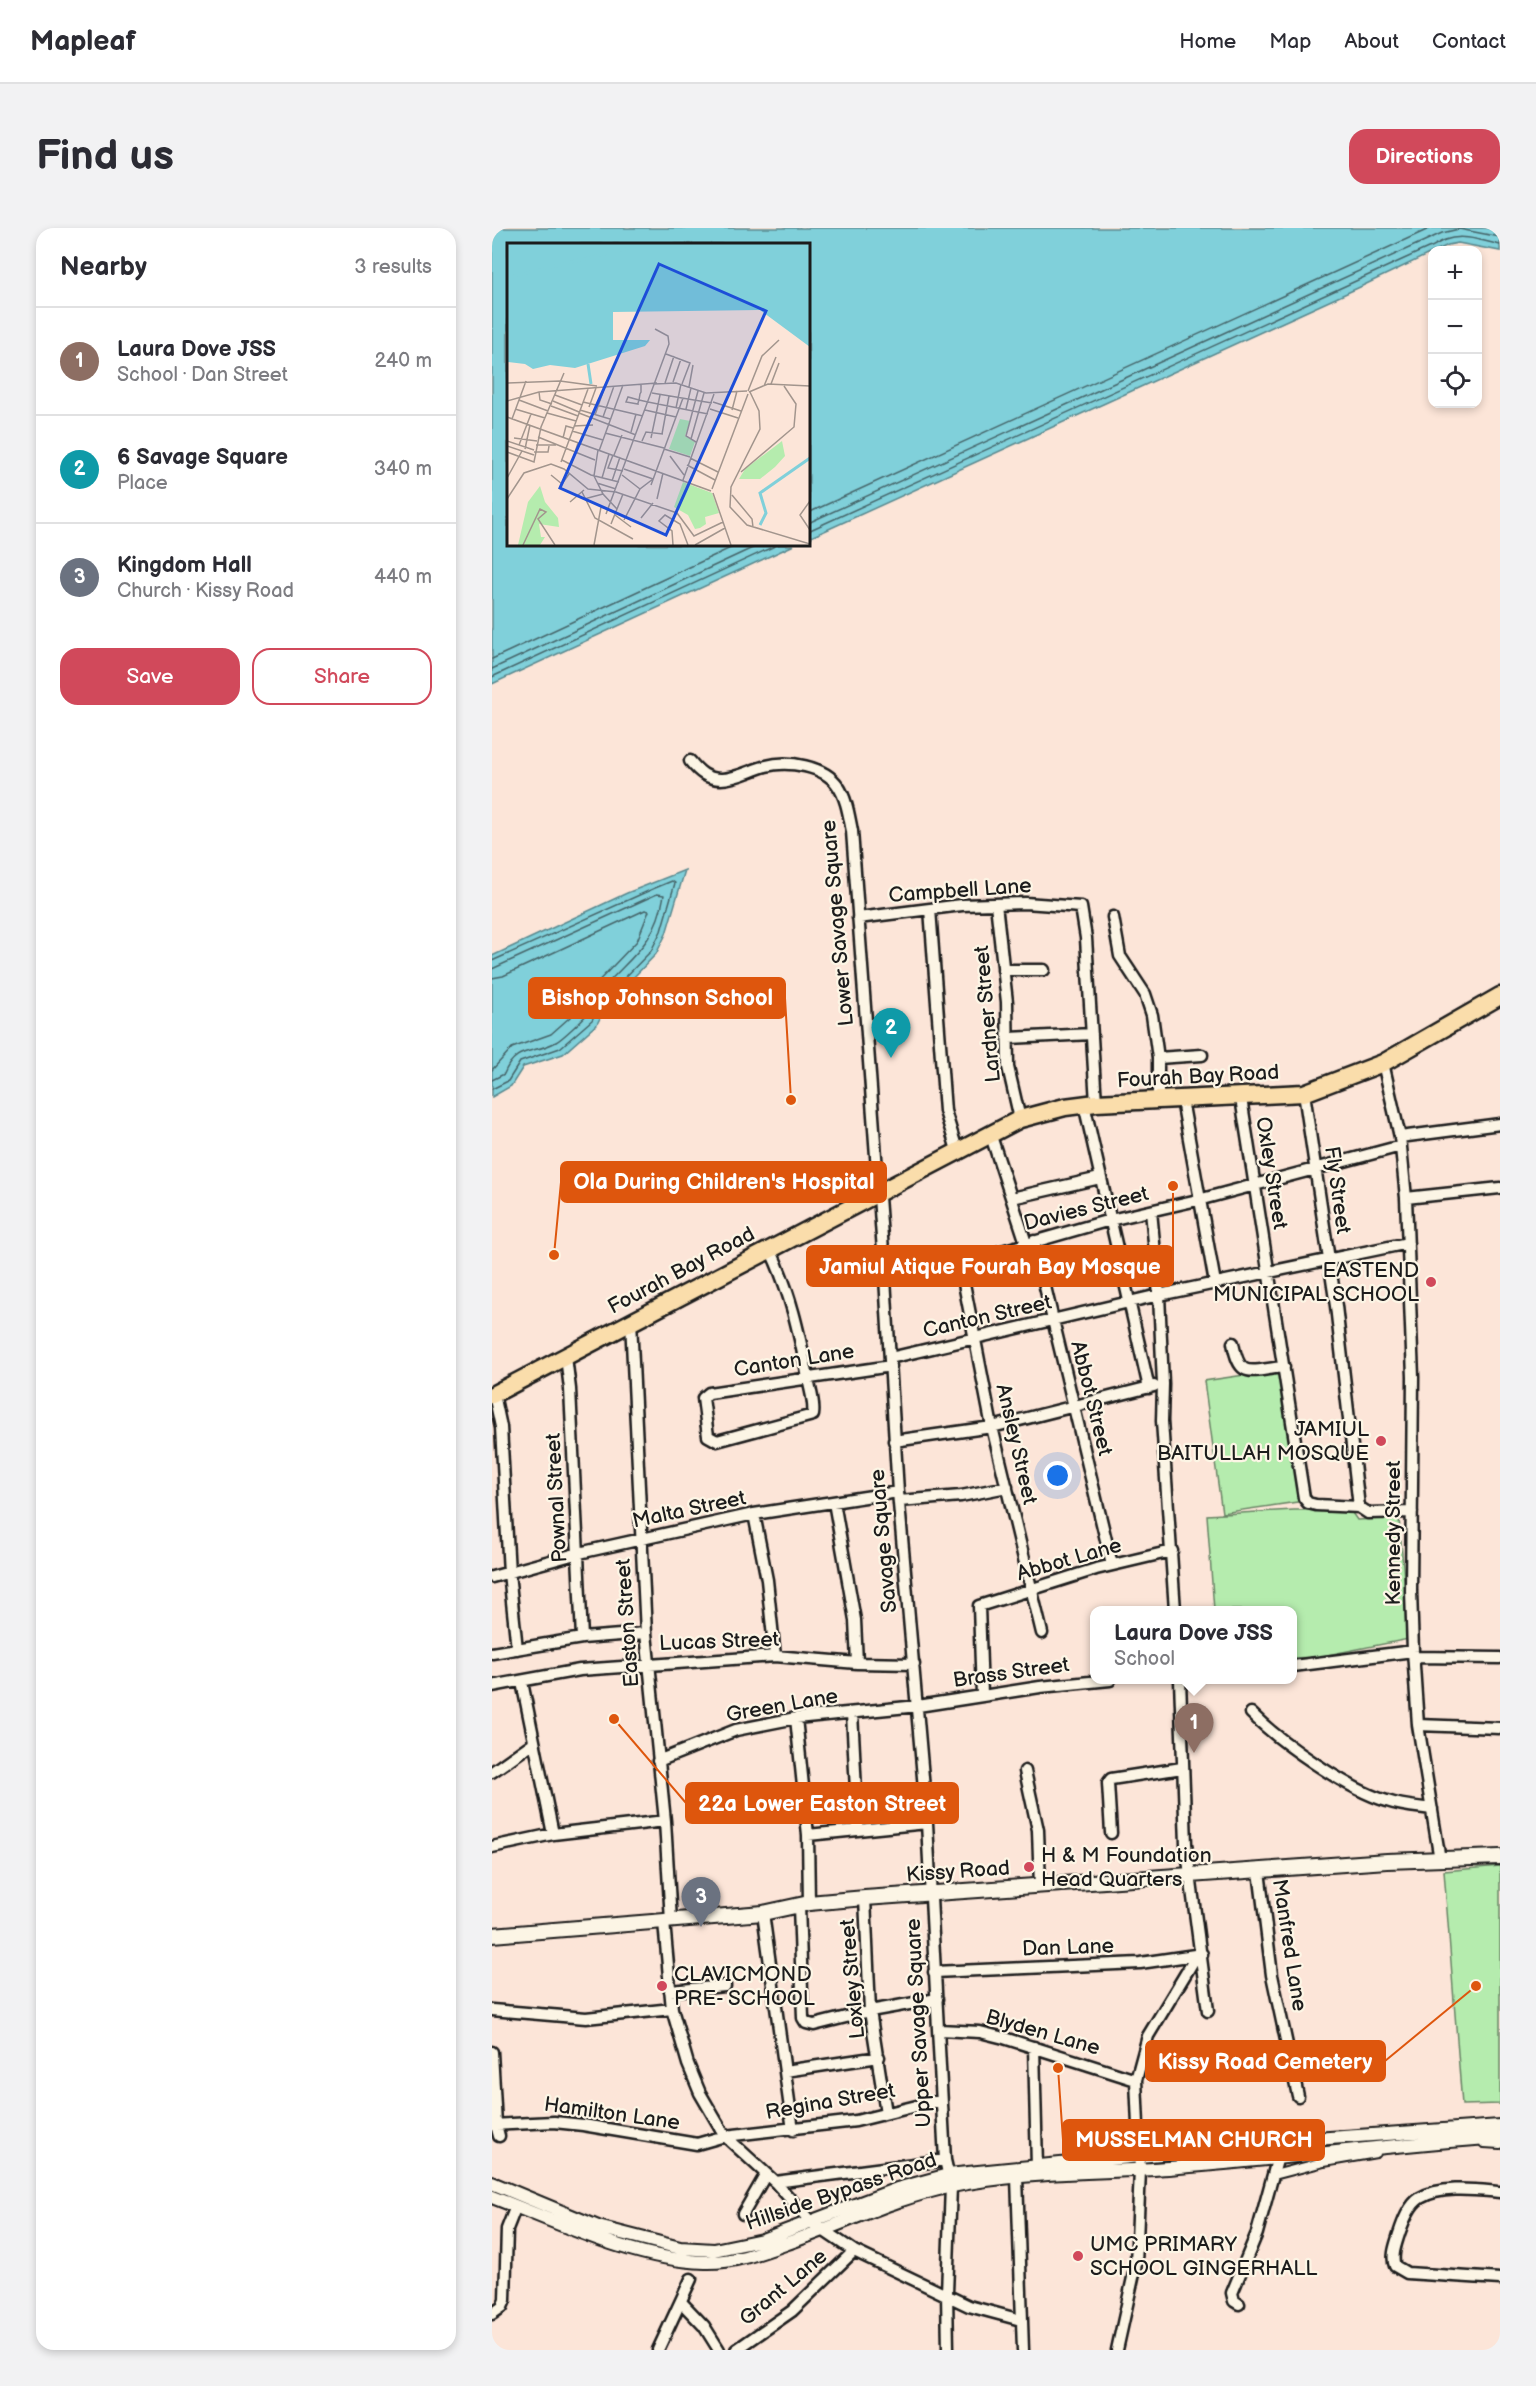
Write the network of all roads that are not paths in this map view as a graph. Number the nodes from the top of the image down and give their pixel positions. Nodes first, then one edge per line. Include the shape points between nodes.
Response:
1 (690, 761) dead end
2 (996, 904) junction
3 (930, 909) junction
4 (1113, 917) dead end
5 (858, 918) junction
6 (1003, 970) junction
7 (1044, 970) dead end
8 (1500, 996) edge
9 (1092, 1034) junction
10 (1009, 1038) junction
11 (1202, 1055) dead end
12 (1158, 1058) junction
13 (1383, 1063) junction
14 (1304, 1093) junction
15 (1241, 1098) junction
16 (1182, 1100) junction
17 (1158, 1101) junction
18 (1090, 1104) junction
19 (1020, 1119) junction
20 (1500, 1124) edge
21 (990, 1133) junction
22 (1400, 1142) junction
23 (957, 1150) junction
24 (1315, 1169) junction
25 (1100, 1178) junction
26 (1254, 1184) junction
27 (882, 1187) junction
28 (1500, 1188) edge
29 (1012, 1198) junction
30 (1406, 1198) junction
31 (1202, 1199) junction
32 (832, 1210) junction
33 (1150, 1211) junction
34 (1110, 1220) junction
35 (1030, 1242) junction
36 (1408, 1242) junction
37 (770, 1249) junction
38 (1328, 1259) junction
39 (741, 1260) junction
40 (960, 1263) junction
41 (1268, 1272) junction
42 (885, 1278) junction
43 (1215, 1283) junction
44 (1159, 1295) junction
45 (1131, 1303) junction
46 (631, 1321) junction
47 (1054, 1321) junction
48 (974, 1340) junction
49 (1233, 1343) dead end
50 (566, 1357) junction
51 (890, 1362) junction
52 (1284, 1367) junction
53 (808, 1380) junction
54 (1163, 1384) junction
55 (1149, 1388) junction
56 (492, 1392) edge
57 (1075, 1406) junction
58 (992, 1427) junction
59 (894, 1441) junction
60 (1007, 1487) junction
61 (898, 1496) junction
62 (834, 1502) junction
63 (1359, 1507) junction
64 (1412, 1512) junction
65 (754, 1515) junction
66 (642, 1539) junction
67 (1172, 1551) junction
68 (579, 1553) junction
69 (1112, 1565) junction
70 (509, 1573) junction
71 (492, 1577) edge
72 (1032, 1589) junction
73 (1175, 1606) edge
74 (646, 1633) junction
75 (1042, 1633) dead end
76 (582, 1638) junction
77 (517, 1649) junction
78 (492, 1653) edge
79 (1414, 1654) junction
80 (775, 1656) junction
81 (1500, 1658) edge
82 (857, 1663) junction
83 (648, 1664) junction
84 (914, 1664) junction
85 (1297, 1666) edge
86 (522, 1682) junction
87 (1090, 1682) edge
88 (1180, 1684) edge
89 (492, 1686) edge
90 (982, 1695) junction
91 (918, 1706) junction
92 (852, 1713) junction
93 (1251, 1713) dead end
94 (796, 1718) junction
95 (1418, 1725) junction
96 (1500, 1728) edge
97 (533, 1743) junction
98 (658, 1761) junction
99 (493, 1767) edge
100 (1182, 1768) junction
101 (1025, 1771) dead end
102 (1432, 1809) junction
103 (665, 1821) junction
104 (927, 1824) junction
105 (858, 1829) junction
106 (1111, 1833) dead end
107 (553, 1834) junction
108 (808, 1835) junction
109 (492, 1847) edge
110 (1500, 1857) edge
111 (1440, 1860) junction
112 (1259, 1871) junction
113 (1192, 1875) junction
114 (1040, 1886) junction
115 (931, 1894) junction
116 (865, 1899) junction
117 (804, 1905) junction
118 (763, 1913) junction
119 (668, 1922) junction
120 (492, 1935) edge
121 (1199, 1955) junction
122 (934, 1972) junction
123 (725, 1986) dead end
124 (670, 1991) junction
125 (937, 2000) junction
126 (672, 2009) junction
127 (492, 2010) edge
128 (870, 2011) junction
129 (1208, 2011) dead end
130 (939, 2030) junction
131 (1034, 2047) junction
132 (492, 2052) edge
133 (879, 2057) junction
134 (492, 2070) edge
135 (785, 2071) junction
136 (1136, 2080) junction
137 (1298, 2096) dead end
138 (941, 2100) junction
139 (886, 2113) junction
140 (494, 2125) edge
141 (1500, 2126) edge
142 (793, 2130) junction
143 (499, 2136) dead end
144 (725, 2136) junction
145 (1500, 2137) edge
146 (1282, 2142) junction
147 (1500, 2144) edge
148 (1278, 2159) junction
149 (945, 2160) junction
150 (1140, 2164) junction
151 (1036, 2167) junction
152 (1274, 2175) junction
153 (1017, 2177) junction
154 (770, 2178) junction
155 (949, 2180) junction
156 (492, 2183) edge
157 (1500, 2192) edge
158 (492, 2197) edge
159 (516, 2206) junction
160 (743, 2214) dead end
161 (811, 2222) junction
162 (824, 2230) junction
163 (854, 2251) junction
164 (691, 2279) dead end
165 (1500, 2279) edge
166 (947, 2293) junction
167 (681, 2303) junction
168 (1239, 2304) dead end
169 (492, 2314) edge
170 (1021, 2320) junction
171 (658, 2350) edge
172 (719, 2350) edge
173 (736, 2350) edge
174 (947, 2350) edge
175 (1023, 2350) edge
176 (1117, 2350) edge

1 - 5 street, Lower Savage Square via 704,776 720,779 769,765 791,764 830,778 844,798 852,831
2 - 3 street, Campbell Lane
2 - 6 street, Lardner Street
2 - 9 street, Campbell Lane via 1081,906
3 - 5 street, Campbell Lane
3 - 23 street via 945,1111
4 - 12 street via 1120,956 1145,994 1152,1015
5 - 27 street, Lower Savage Square
6 - 7 street
6 - 10 street, Lardner Street
8 - 13 main road, Fourah Bay Road
9 - 10 street
9 - 18 street
10 - 19 street, Lardner Street via 1008,1067
11 - 12 street
12 - 17 street
13 - 14 main road, Fourah Bay Road
13 - 22 street, Kennedy Street
14 - 15 main road, Fourah Bay Road
14 - 24 street, Fly Street
15 - 16 main road, Fourah Bay Road
15 - 26 street, Oxley Street
16 - 17 main road, Fourah Bay Road
16 - 31 street
17 - 18 main road, Fourah Bay Road
18 - 19 main road, Fourah Bay Road
18 - 25 street
19 - 21 main road, Fourah Bay Road
20 - 22 street, Davies Street
21 - 23 main road, Fourah Bay Road
21 - 29 street, Abbot Street
22 - 24 street, Davies Street
22 - 30 street, Kennedy Street
23 - 27 main road, Fourah Bay Road
24 - 26 street, Davies Street
24 - 38 street, Fly Street
25 - 29 street
25 - 34 street
26 - 31 street, Davies Street
26 - 41 street, Oxley Street
27 - 32 main road, Fourah Bay Road
27 - 42 street, Savage Square
28 - 30 street
29 - 35 street, Abbot Street
30 - 36 street, Kennedy Street
31 - 33 street, Davies Street
31 - 43 street
32 - 37 main road, Fourah Bay Road
32 - 39 main road, Fourah Bay Road
33 - 34 street, Davies Street
33 - 44 street
34 - 35 street, Davies Street
34 - 45 street
35 - 40 street, Davies Street
35 - 47 street, Abbot Street
36 - 38 street, Canton Street
36 - 64 street, Kennedy Street
37 - 39 main road, Fourah Bay Road
37 - 53 street via 794,1309
38 - 41 street, Canton Street
38 - 63 street, Fly Street
39 - 46 main road, Fourah Bay Road
39 - 56 main road, Fourah Bay Road
40 - 42 street, Davies Street
40 - 48 street, Ansley Street
41 - 43 street, Canton Street
41 - 52 street, Oxley Street
42 - 51 street, Savage Square
43 - 44 street, Canton Street
44 - 45 street, Canton Street
44 - 54 street
45 - 47 street, Canton Street
45 - 55 street
46 - 50 main road, Fourah Bay Road
46 - 66 street, Easton Street
47 - 48 street, Canton Street
47 - 57 street, Abbot Street
48 - 51 street, Canton Street
48 - 58 street, Ansley Street
49 - 52 street via 1241,1368
50 - 56 main road, Fourah Bay Road
50 - 68 street, Pownal Street
51 - 53 street, Canton Lane
51 - 59 street, Savage Square
52 - 63 street, Oxley Street via 1304,1498 1316,1505
53 - 53 street, Canton Lane via 705,1394 708,1436 717,1441 813,1415
54 - 55 street
54 - 67 street
55 - 57 street
56 - 70 street via 501,1427
57 - 58 street
57 - 69 street, Abbot Street
58 - 59 street
58 - 60 street, Ansley Street
59 - 61 street, Savage Square
60 - 61 street, Malta Street via 961,1496
60 - 72 street, Ansley Street
61 - 62 street, Malta Street
61 - 84 street, Savage Square
62 - 65 street, Malta Street
62 - 82 street via 851,1597
63 - 64 street, Oxley Street via 1368,1513
64 - 79 street, Kennedy Street
65 - 66 street, Malta Street
65 - 80 street via 767,1581
66 - 68 street, Malta Street
66 - 74 street, Easton Street
67 - 69 street, Abbot Lane
67 - 73 street
68 - 70 street, Malta Street
68 - 76 street, Pownal Street
69 - 72 street, Abbot Lane
70 - 71 street, Malta Street
70 - 77 street
72 - 75 street, Ansley Street
72 - 90 street, Abbot Lane via 979,1606
74 - 76 street
74 - 83 street, Easton Street
76 - 77 street
77 - 78 street
79 - 81 street
79 - 85 street
79 - 95 street, Kennedy Street
80 - 82 street, Lucas Street
80 - 83 street, Lucas Street
82 - 84 street, Lucas Street
83 - 86 street, Lucas Street via 580,1670
83 - 98 street, Easton Street
84 - 91 street, Savage Square
86 - 89 street, Lucas Street
86 - 97 street
87 - 90 street, Brass Street
88 - 100 street
90 - 91 street, Brass Street
91 - 92 street, Green Lane
91 - 104 street, Savage Square
92 - 94 street, Green Lane
92 - 105 street
93 - 102 street via 1293,1748 1361,1790 1385,1801
94 - 98 street, Green Lane via 736,1730
94 - 108 street
95 - 96 street
95 - 102 street, Kennedy Street
97 - 99 street
97 - 107 street
98 - 103 street, Easton Street
100 - 106 street via 1111,1779
100 - 113 street via 1186,1844
101 - 114 street via 1038,1830
102 - 111 street, Kennedy Street
103 - 107 street
103 - 119 street, Easton Street
104 - 105 street
104 - 115 street, Savage Square
105 - 108 street
107 - 109 street
108 - 117 street
110 - 111 main road, Kissy Road
111 - 112 main road, Kissy Road
112 - 113 main road, Kissy Road
112 - 137 street, Manfred Lane via 1272,1975
113 - 114 main road, Kissy Road
113 - 121 street
114 - 115 main road, Kissy Road
115 - 116 main road, Kissy Road
115 - 122 street, Upper Savage Square
116 - 117 main road, Kissy Road
116 - 128 street, Loxley Street
117 - 118 main road, Kissy Road
117 - 128 street via 803,2018 814,2025
118 - 119 main road, Kissy Road
118 - 135 street
119 - 120 main road, Kissy Road
119 - 124 street, Easton Street
121 - 122 street, Dan Lane via 1140,1963
121 - 129 street
121 - 136 street via 1148,2036
122 - 125 street, Upper Savage Square
123 - 124 street
124 - 126 street, Easton Street
125 - 128 street
125 - 130 street, Upper Savage Square
126 - 127 street via 586,2018
126 - 144 street, Easton Street via 692,2073
128 - 133 street, Loxley Street
130 - 131 street, Blyden Lane via 980,2032
130 - 138 street, Upper Savage Square
131 - 136 street, Blyden Lane
131 - 151 street
132 - 134 street
133 - 135 street
133 - 139 street, Loxley Street
134 - 140 street
135 - 142 street
136 - 150 street
138 - 139 street, Regina Street
138 - 149 street, Upper Savage Square
139 - 142 street, Regina Street
140 - 143 street
140 - 144 street, Hamilton Lane via 554,2122 697,2144
141 - 146 street, Hillside Bypass Road
142 - 144 street, Regina Street
144 - 154 street, Easton Street
145 - 148 street, Hillside Bypass Road
146 - 148 street
146 - 150 street, Hillside Bypass Road
147 - 152 street via 1403,2149
148 - 150 street, Hillside Bypass Road
148 - 152 street
149 - 154 street
149 - 155 street, Upper Savage Square
150 - 151 street, Hillside Bypass Road
150 - 153 street, Hillside Bypass Road
150 - 176 street via 1135,2275
151 - 155 street, Hillside Bypass Road
152 - 168 street via 1257,2233 1232,2293
153 - 155 street, Hillside Bypass Road
153 - 170 street
154 - 160 street
154 - 161 street, Easton Street
155 - 161 street, Hillside Bypass Road via 897,2189
155 - 162 street, Hillside Bypass Road
155 - 166 street, Upper Savage Square
156 - 161 street, Hillside Bypass Road via 598,2227 680,2248 714,2250 736,2246
157 - 165 street via 1438,2192 1421,2198 1411,2207 1393,2257 1395,2266 1407,2273
158 - 159 street, Hillside Bypass Road
159 - 162 street, Hillside Bypass Road via 570,2230 687,2261 741,2258
159 - 169 street via 507,2229 506,2290 502,2307
161 - 162 street, Easton Street
162 - 163 street, Easton Street
163 - 166 street, Easton Street
163 - 173 street, Grant Lane via 792,2311
164 - 167 street
166 - 170 street, Easton Street via 969,2306
166 - 174 street, Upper Savage Square
167 - 171 street
167 - 172 street via 704,2326
170 - 175 street

